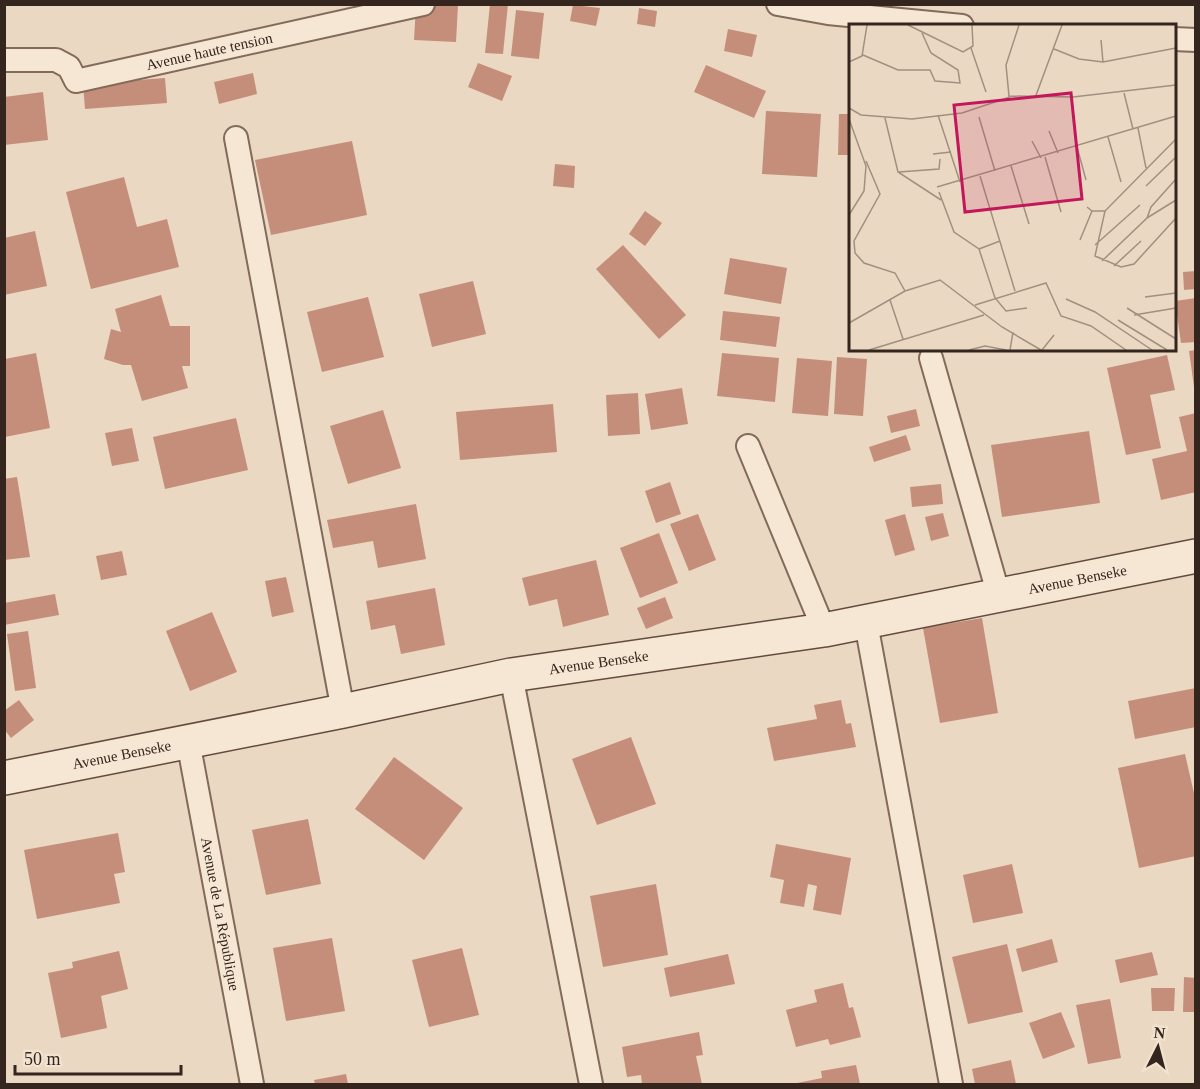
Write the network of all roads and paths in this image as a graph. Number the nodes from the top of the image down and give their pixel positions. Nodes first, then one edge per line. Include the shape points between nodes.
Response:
1 (423, 4) edge
2 (778, 4) edge
3 (830, 9) edge
4 (946, 24) edge
5 (1176, 39) edge
6 (1196, 40) edge
7 (4, 60) edge
8 (236, 138) dead end
9 (931, 358) dead end
10 (748, 446) dead end
11 (1196, 556) edge
12 (999, 596) junction
13 (866, 623) junction
14 (824, 630) junction
15 (511, 675) junction
16 (344, 711) junction
17 (188, 741) junction
18 (4, 778) edge
19 (252, 1084) edge
20 (591, 1084) edge
21 (951, 1084) edge

1 - 7 street, Avenue haute tension via 76,81 69,67 56,60
2 - 3 street
3 - 4 street
5 - 6 street
8 - 16 street
9 - 12 street
10 - 14 street
11 - 12 street, Avenue Benseke
12 - 13 street, Avenue Benseke
13 - 14 street, Avenue Benseke
13 - 21 street
14 - 15 street, Avenue Benseke
15 - 16 street, Avenue Benseke
15 - 20 street
16 - 17 street, Avenue Benseke
17 - 18 street, Avenue Benseke
17 - 19 street, Avenue de La République

